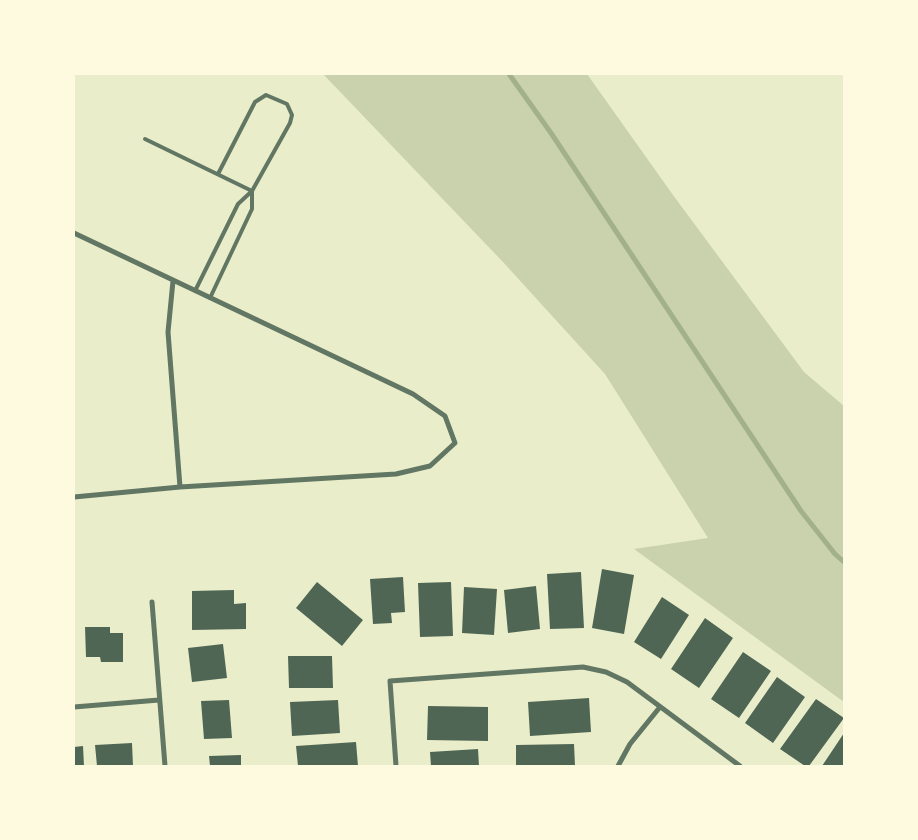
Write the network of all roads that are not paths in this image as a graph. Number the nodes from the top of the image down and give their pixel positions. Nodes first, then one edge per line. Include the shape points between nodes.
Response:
1 (145, 139) dead end
2 (218, 174) junction
3 (252, 191) junction
4 (74, 233) edge
5 (173, 280) junction
6 (195, 291) junction
7 (210, 298) junction
8 (180, 488) junction
9 (74, 497) edge
10 (152, 602) dead end
11 (159, 700) junction
12 (74, 707) edge
13 (660, 707) junction
14 (165, 766) edge
15 (396, 766) edge
16 (618, 766) edge
17 (740, 766) edge

1 - 2 lane
2 - 3 lane
2 - 3 lane via 255,102 266,95 288,104 292,115 290,123
3 - 6 lane via 238,204
3 - 7 lane via 252,209
4 - 5 street
5 - 6 street
5 - 8 street via 168,332
6 - 7 street
7 - 8 street via 413,394 445,416 455,443 430,466 396,474
8 - 9 street
10 - 11 street
11 - 12 street
11 - 14 street
13 - 15 street via 627,682 606,672 583,667 390,680
13 - 16 street via 630,744
13 - 17 street

